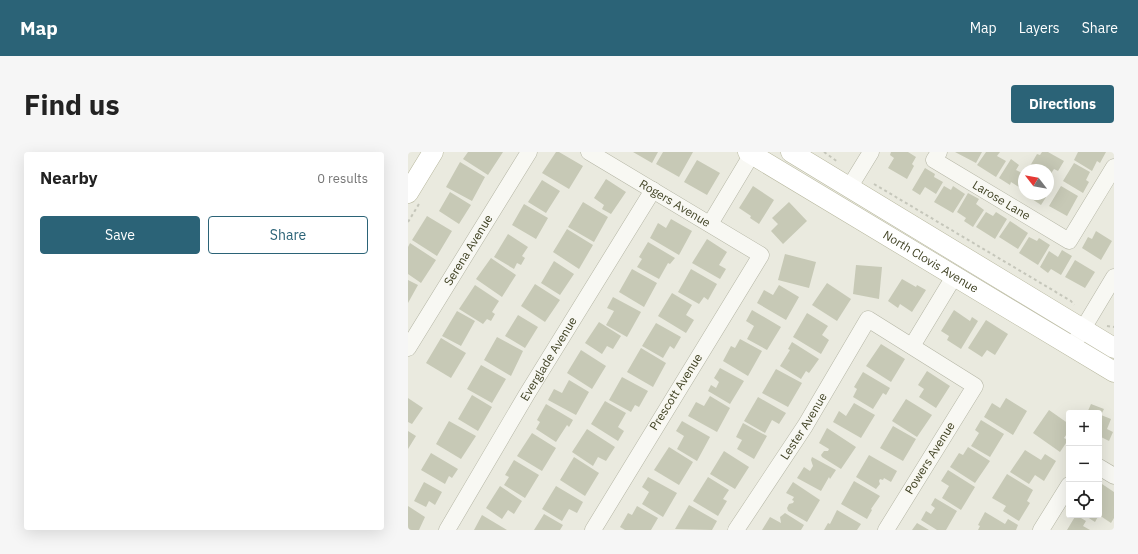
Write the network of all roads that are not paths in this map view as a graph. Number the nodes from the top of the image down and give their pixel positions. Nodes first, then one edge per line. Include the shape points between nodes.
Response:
1 (433, 152) edge
2 (529, 152) edge
3 (589, 152) edge
4 (791, 152) edge
5 (871, 152) edge
6 (756, 153) edge
7 (937, 156) edge
8 (1114, 167) edge
9 (849, 188) junction
10 (653, 190) junction
11 (408, 193) edge
12 (710, 224) junction
13 (761, 255) joint
14 (955, 275) junction
15 (1114, 278) edge
16 (1083, 330) junction
17 (912, 346) junction
18 (1072, 347) junction
19 (408, 348) edge
20 (1114, 348) edge
21 (1114, 372) edge
22 (1102, 469) edge
23 (1114, 476) edge
24 (1066, 490) edge
25 (447, 530) edge
26 (593, 530) edge
27 (736, 530) edge
28 (886, 530) edge
29 (1041, 530) edge

1 - 11 main road
2 - 19 street, Serena Avenue
3 - 10 street, Rogers Avenue
4 - 9 main road, North Clovis Avenue
5 - 9 street
6 - 9 main road via 836,190
6 - 12 street
6 - 14 main road, North Clovis Avenue
7 - 8 street, Larose Lane via 1069,241
9 - 16 main road, North Clovis Avenue
10 - 12 street, Rogers Avenue
10 - 25 street, Everglade Avenue via 527,394
12 - 13 street, Rogers Avenue
13 - 26 street, Prescott Avenue
14 - 17 street
14 - 18 main road, North Clovis Avenue
15 - 16 street
16 - 18 street
16 - 20 main road, North Clovis Avenue
17 - 27 street, Lester Avenue via 868,319 805,426
17 - 28 street, Powers Avenue via 975,386
18 - 21 main road, North Clovis Avenue
22 - 23 street
24 - 29 street

